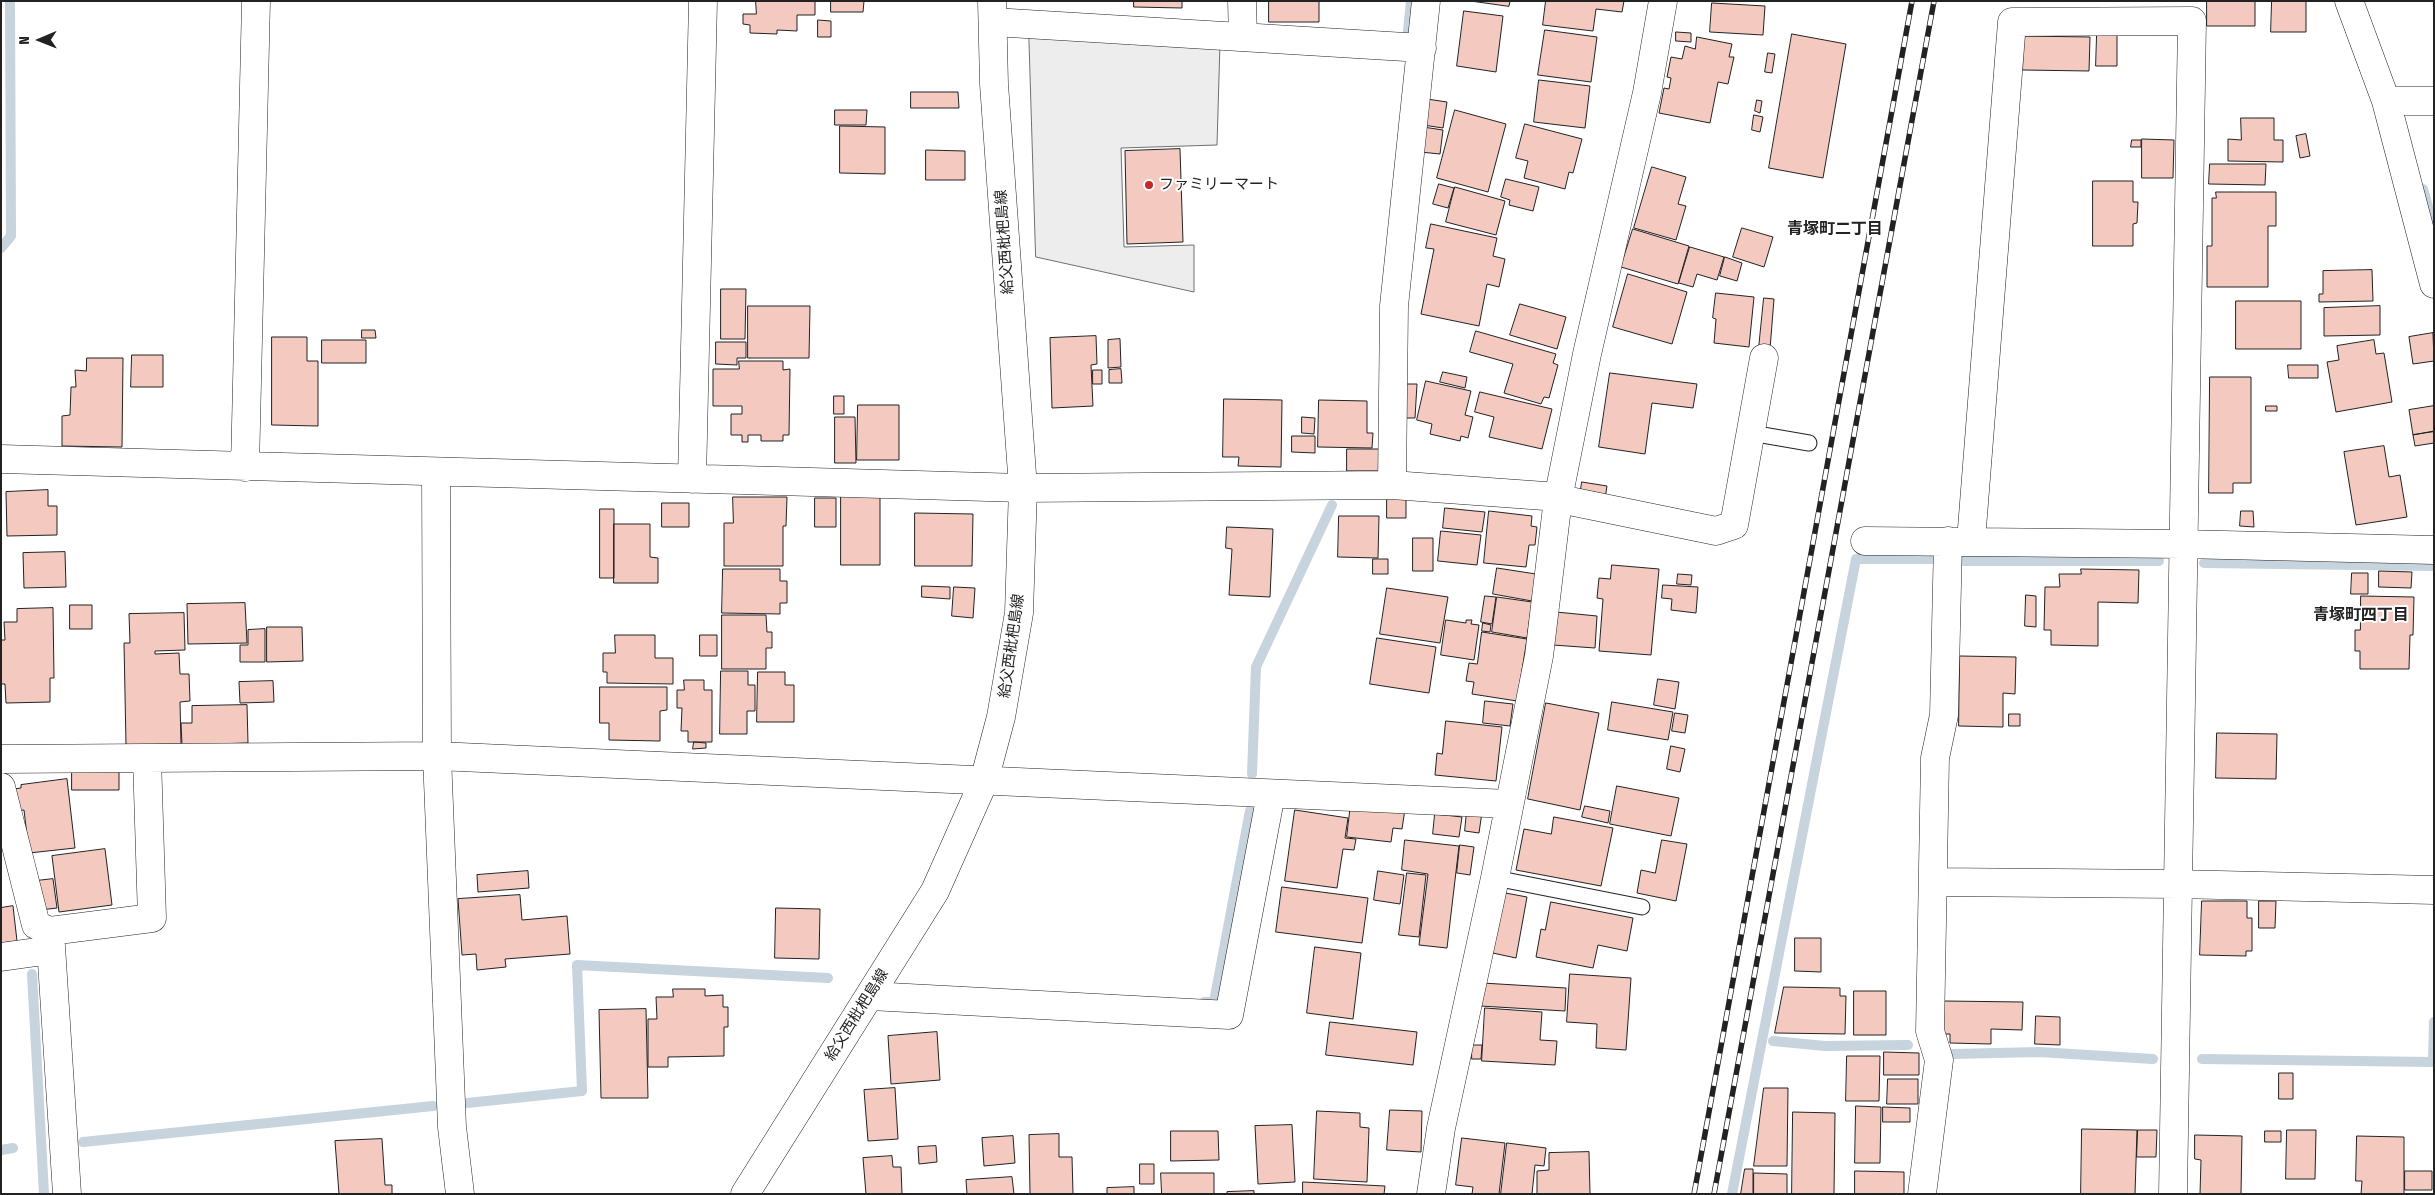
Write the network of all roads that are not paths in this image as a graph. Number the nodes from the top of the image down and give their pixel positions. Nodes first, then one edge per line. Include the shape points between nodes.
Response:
1 (256, 1) edge
2 (703, 1) edge
3 (1242, 1) edge
4 (1426, 1) edge
5 (1663, 1) edge
6 (2349, 1) edge
7 (2192, 11) edge
8 (992, 12) edge
9 (1243, 37) junction
10 (1422, 48) junction
11 (2386, 101) junction
12 (2434, 101) edge
13 (2434, 284) edge
14 (1764, 358) dead end
15 (1750, 433) junction
16 (1809, 443) dead end
17 (1, 459) edge
18 (245, 467) junction
19 (436, 472) junction
20 (692, 479) junction
21 (1392, 485) junction
22 (1022, 488) junction
23 (1558, 499) junction
24 (1865, 541) dead end
25 (1959, 541) junction
26 (2182, 544) junction
27 (2434, 550) edge
28 (437, 756) junction
29 (147, 758) junction
30 (1, 759) edge
31 (984, 781) junction
32 (1, 787) edge
33 (1271, 794) junction
34 (1510, 804) junction
35 (1495, 878) junction
36 (1933, 882) junction
37 (2176, 884) junction
38 (2434, 890) edge
39 (1642, 907) dead end
40 (51, 941) junction
41 (1, 957) edge
42 (870, 996) junction
43 (66, 1194) edge
44 (460, 1194) edge
45 (745, 1194) edge
46 (1431, 1194) edge
47 (1922, 1194) edge
48 (2172, 1194) edge

1 - 18 street
2 - 20 street
3 - 9 street
4 - 10 street
5 - 23 street via 1647,93 1587,354
6 - 11 street
7 - 25 street via 2012,22
7 - 26 street
8 - 9 street
8 - 22 street, 給父西枇杷島線 via 994,84
9 - 10 street
10 - 21 street via 1394,306
11 - 12 street
11 - 13 street
14 - 15 street
15 - 16 lane
15 - 23 street via 1734,525 1726,529 1716,531
17 - 18 street
18 - 19 street
19 - 20 street
19 - 28 street
20 - 22 street
21 - 22 street
21 - 23 street
22 - 31 street, 給父西枇杷島線 via 1019,613 1001,717
23 - 34 street via 1539,656
24 - 25 street
25 - 26 street
25 - 36 street via 1944,715 1935,758
26 - 27 street
26 - 37 street
28 - 29 street
28 - 31 street
28 - 44 street via 452,1127
29 - 30 street
29 - 40 street via 152,918
31 - 33 street
31 - 42 street, 給父西枇杷島線 via 935,891
32 - 40 street via 36,925
33 - 34 street
33 - 42 street via 1229,1015
34 - 35 street
35 - 39 lane
35 - 46 street via 1441,1128
36 - 37 street
36 - 47 street via 1930,1031 1939,1060
37 - 38 street
37 - 48 street
40 - 41 street
40 - 43 street
42 - 45 street, 給父西枇杷島線

